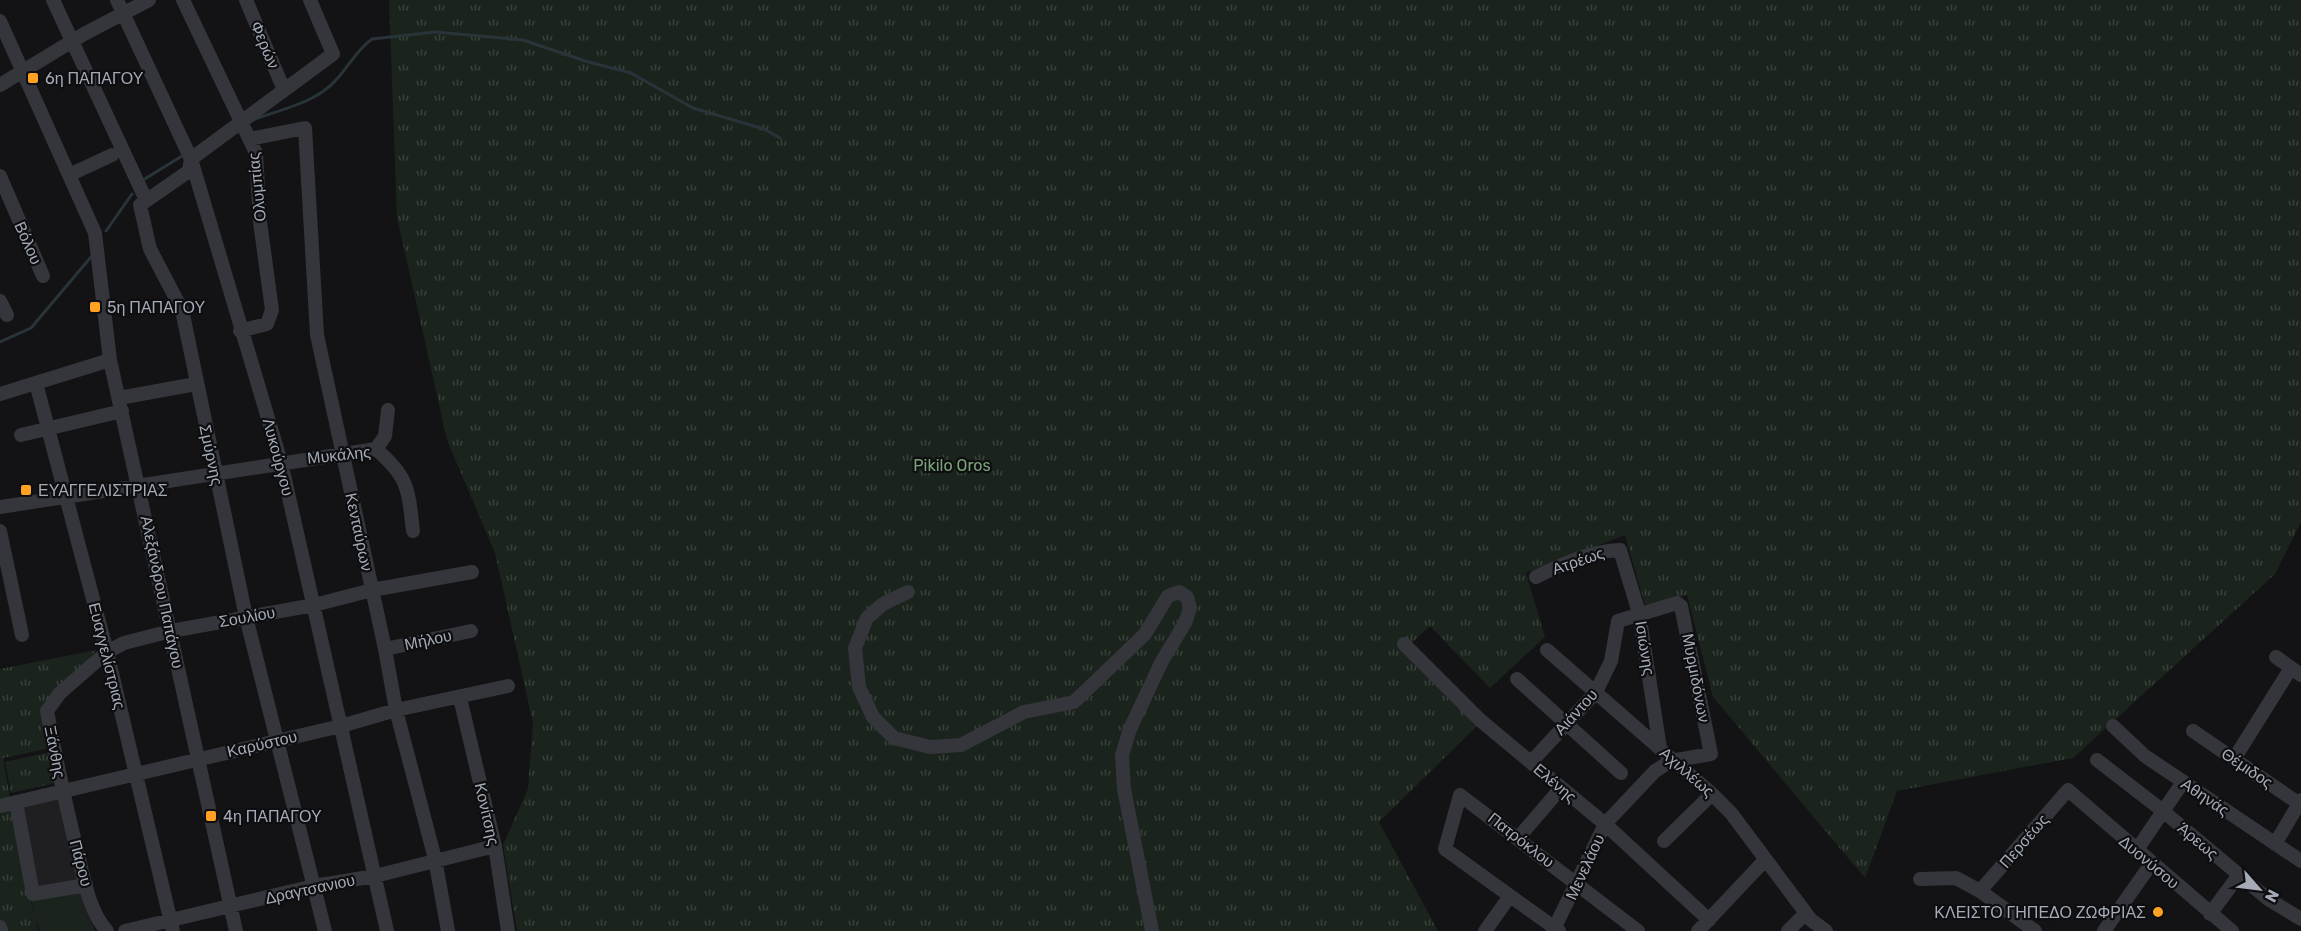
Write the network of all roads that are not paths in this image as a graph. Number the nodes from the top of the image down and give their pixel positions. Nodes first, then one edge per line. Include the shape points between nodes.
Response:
1 (53, 0) edge
2 (149, 0) edge
3 (183, 0) edge
4 (246, 0) edge
5 (310, 0) edge
6 (120, 6) edge
7 (0, 21) edge
8 (71, 42) junction
9 (23, 71) junction
10 (0, 85) edge
11 (284, 90) junction
12 (242, 120) junction
13 (250, 139) junction
14 (112, 155) dead end
15 (191, 159) junction
16 (69, 175) junction
17 (0, 176) edge
18 (146, 200) junction
19 (43, 276) dead end
20 (0, 302) edge
21 (7, 315) dead end
22 (240, 331) junction
23 (110, 360) junction
24 (36, 383) junction
25 (196, 384) junction
26 (0, 394) edge
27 (120, 404) junction
28 (388, 410) dead end
29 (48, 428) junction
30 (21, 435) dead end
31 (376, 449) junction
32 (341, 453) junction
33 (281, 462) junction
34 (215, 472) junction
35 (139, 484) junction
36 (66, 496) junction
37 (0, 507) edge
38 (0, 531) edge
39 (413, 531) dead end
40 (1620, 550) joint
41 (472, 572) dead end
42 (1536, 577) dead end
43 (372, 590) junction
44 (908, 592) dead end
45 (314, 604) junction
46 (1639, 613) junction
47 (246, 617) junction
48 (171, 631) junction
49 (471, 631) dead end
50 (22, 635) dead end
51 (1404, 644) dead end
52 (385, 649) junction
53 (1547, 650) dead end
54 (107, 652) junction
55 (2276, 657) dead end
56 (2296, 672) edge
57 (1517, 679) dead end
58 (508, 686) dead end
59 (1596, 692) junction
60 (460, 698) junction
61 (396, 710) junction
62 (47, 711) joint
63 (1567, 724) junction
64 (341, 726) junction
65 (2113, 726) dead end
66 (2193, 731) dead end
67 (278, 740) junction
68 (1660, 748) junction
69 (198, 759) junction
70 (2234, 759) junction
71 (1671, 760) junction
72 (2097, 760) dead end
73 (1531, 762) junction
74 (1622, 773) dead end
75 (135, 776) junction
76 (2183, 782) junction
77 (1561, 788) junction
78 (2068, 790) joint
79 (63, 793) junction
80 (1712, 794) junction
81 (16, 802) junction
82 (2300, 803) edge
83 (0, 806) edge
84 (2163, 811) junction
85 (1605, 824) junction
86 (1519, 837) junction
87 (1664, 841) dead end
88 (2275, 844) junction
89 (495, 846) junction
90 (2136, 851) junction
91 (435, 859) junction
92 (1765, 860) junction
93 (2301, 861) edge
94 (2151, 864) junction
95 (2239, 875) junction
96 (375, 876) junction
97 (1920, 879) dead end
98 (86, 885) junction
99 (1578, 885) junction
100 (314, 886) junction
101 (1980, 891) junction
102 (1510, 896) junction
103 (230, 906) junction
104 (1806, 913) junction
105 (2210, 914) junction
106 (2301, 919) edge
107 (1709, 920) junction
108 (171, 925) edge
109 (0, 927) edge
110 (1556, 930) edge
111 (1, 931) edge
112 (106, 931) edge
113 (124, 931) edge
114 (236, 931) edge
115 (325, 931) edge
116 (387, 931) edge
117 (448, 931) edge
118 (508, 931) edge
119 (1152, 931) edge
120 (1485, 931) edge
121 (1638, 931) edge
122 (1698, 931) edge
123 (1788, 931) edge
124 (1826, 931) edge
125 (2036, 931) edge
126 (2104, 931) edge
127 (2232, 931) edge

1 - 8 street, Σμύρνης
2 - 6 street
3 - 12 street, Ολυμπίας
4 - 11 street, Φερών
5 - 11 street via 333,54
6 - 8 street
6 - 15 street, Λυκούργου
7 - 9 street, Αλεξάνδρου Παπάγου
8 - 9 street
8 - 18 street, Σμύρνης
9 - 10 street
9 - 16 street, Αλεξάνδρου Παπάγου
11 - 12 street
12 - 13 street, Ολυμπίας
12 - 15 street
13 - 22 street, Ολυμπίας via 256,157 272,310 267,324
13 - 32 street, Κενταύρων via 305,128 317,335
14 - 16 street
15 - 18 street via 189,171
15 - 22 street, Λυκούργου
16 - 23 street, Αλεξάνδρου Παπάγου via 95,233
17 - 19 street, Βόλου
18 - 25 street, Σμύρνης via 140,205 150,249 182,310
20 - 21 street
22 - 33 street, Λυκούργου
23 - 24 street
23 - 27 street, Αλεξάνδρου Παπάγου
24 - 26 street
24 - 29 street, Ευαγγελίστριας
25 - 27 street
25 - 34 street, Σμύρνης
27 - 29 street
27 - 35 street, Αλεξάνδρου Παπάγου
28 - 31 street via 385,436
29 - 30 street
29 - 36 street, Ευαγγελίστριας
31 - 32 street, Μυκάλης
31 - 39 street, Μυκάλης via 398,469 409,489
32 - 33 street, Μυκάλης
32 - 43 street, Κενταύρων
33 - 34 street, Μυκάλης
33 - 45 street, Λυκούργου
34 - 35 street, Μυκάλης
34 - 47 street, Σμύρνης
35 - 36 street, Μυκάλης
35 - 48 street, Αλεξάνδρου Παπάγου
36 - 37 street, Μυκάλης
36 - 54 street, Ευαγγελίστριας
38 - 50 street
40 - 42 street, Ατρέως via 1577,559
40 - 46 street, Ισιώνης
41 - 43 street, Σουλίου
43 - 45 street, Σουλίου
43 - 52 street, Κενταύρων
44 - 119 street via 883,604 867,618 855,648 858,687 873,717 894,738 930,747 961,745 1024,712 1074,702 1145,634 1168,596 1179,592 1187,597 1190,608 1185,623 1162,661 1122,755 1124,789
45 - 47 street, Σουλίου
45 - 64 street, Λυκούργου
46 - 59 street, Αιάντου via 1618,621 1611,661
46 - 68 street, Ισιώνης
46 - 71 street, Μυρμιδόνων via 1677,603 1681,606 1711,754
47 - 48 street, Σουλίου
47 - 67 street, Σμύρνης
48 - 54 street, Σουλίου via 124,643
48 - 69 street, Αλεξάνδρου Παπάγου
49 - 52 street, Μήλου
51 - 73 street, Ελένης via 1480,720
52 - 61 street, Κενταύρων
53 - 59 street, Αχιλλέως
54 - 62 street, Σουλίου via 60,693
54 - 75 street, Ευαγγελίστριας
55 - 56 street
56 - 70 street
57 - 63 street
58 - 60 street, Καρύστου
59 - 63 street, Αιάντου
59 - 68 street, Αχιλλέως
60 - 61 street, Καρύστου
60 - 89 street, Κονίτσης
61 - 64 street, Καρύστου
61 - 91 street, Κενταύρων
62 - 79 street, Ξάνθης
63 - 73 street, Αιάντου
63 - 74 street
64 - 67 street, Καρύστου
64 - 96 street, Λυκούργου
65 - 76 street, Αθηνάς via 2145,756
66 - 70 street, Θέμιδος
67 - 69 street, Καρύστου
67 - 100 street, Σμύρνης
68 - 71 street, Αχιλλέως
69 - 75 street, Καρύστου
69 - 103 street, Αλεξάνδρου Παπάγου
70 - 82 street, Θέμιδος
71 - 80 street, Αχιλλέως
71 - 85 street, Μενελάου via 1655,771
72 - 84 street, Άρεως
73 - 77 street, Ελένης
75 - 79 street, Καρύστου
75 - 108 street, Ευαγγελίστριας
76 - 84 street
76 - 88 street, Αθηνάς
77 - 85 street, Ελένης
77 - 86 street
78 - 90 street, Δυονύσου
78 - 101 street, Περσέως
79 - 81 street, Καρύστου
79 - 98 street, Πάρου
80 - 87 street
80 - 92 street, Αχιλλέως
81 - 83 street, Καρύστου
81 - 98 street via 33,894
82 - 88 street
84 - 90 street
84 - 95 street, Άρεως
85 - 99 street, Μενελάου
85 - 107 street, Ελένης
86 - 99 street, Πατρόκλου
86 - 102 street, Πατρόκλου via 1460,795 1445,849
88 - 93 street, Αθηνάς
89 - 91 street, Δραγτσανιου
89 - 118 street, Κονίτσης
90 - 94 street, Δυονύσου
91 - 96 street, Δραγτσανιου
91 - 117 street, Κενταύρων
92 - 104 street, Αχιλλέως
92 - 107 street
94 - 105 street, Δυονύσου
94 - 126 street
95 - 105 street
95 - 106 street, Άρεως
96 - 100 street, Δραγτσανιου
96 - 116 street, Λυκούργου
97 - 101 street via 1956,878
98 - 112 street, Πάρου
99 - 110 street, Μενελάου
99 - 121 street, Πατρόκλου
100 - 103 street, Δραγτσανιου
100 - 115 street, Σμύρνης
101 - 125 street
102 - 110 street
102 - 120 street
103 - 108 street, Δραγτσανιου
103 - 114 street, Αλεξάνδρου Παπάγου
104 - 123 street
104 - 124 street, Αχιλλέως
105 - 127 street, Δυονύσου
107 - 122 street
108 - 113 street, Δραγτσανιου
109 - 111 street

